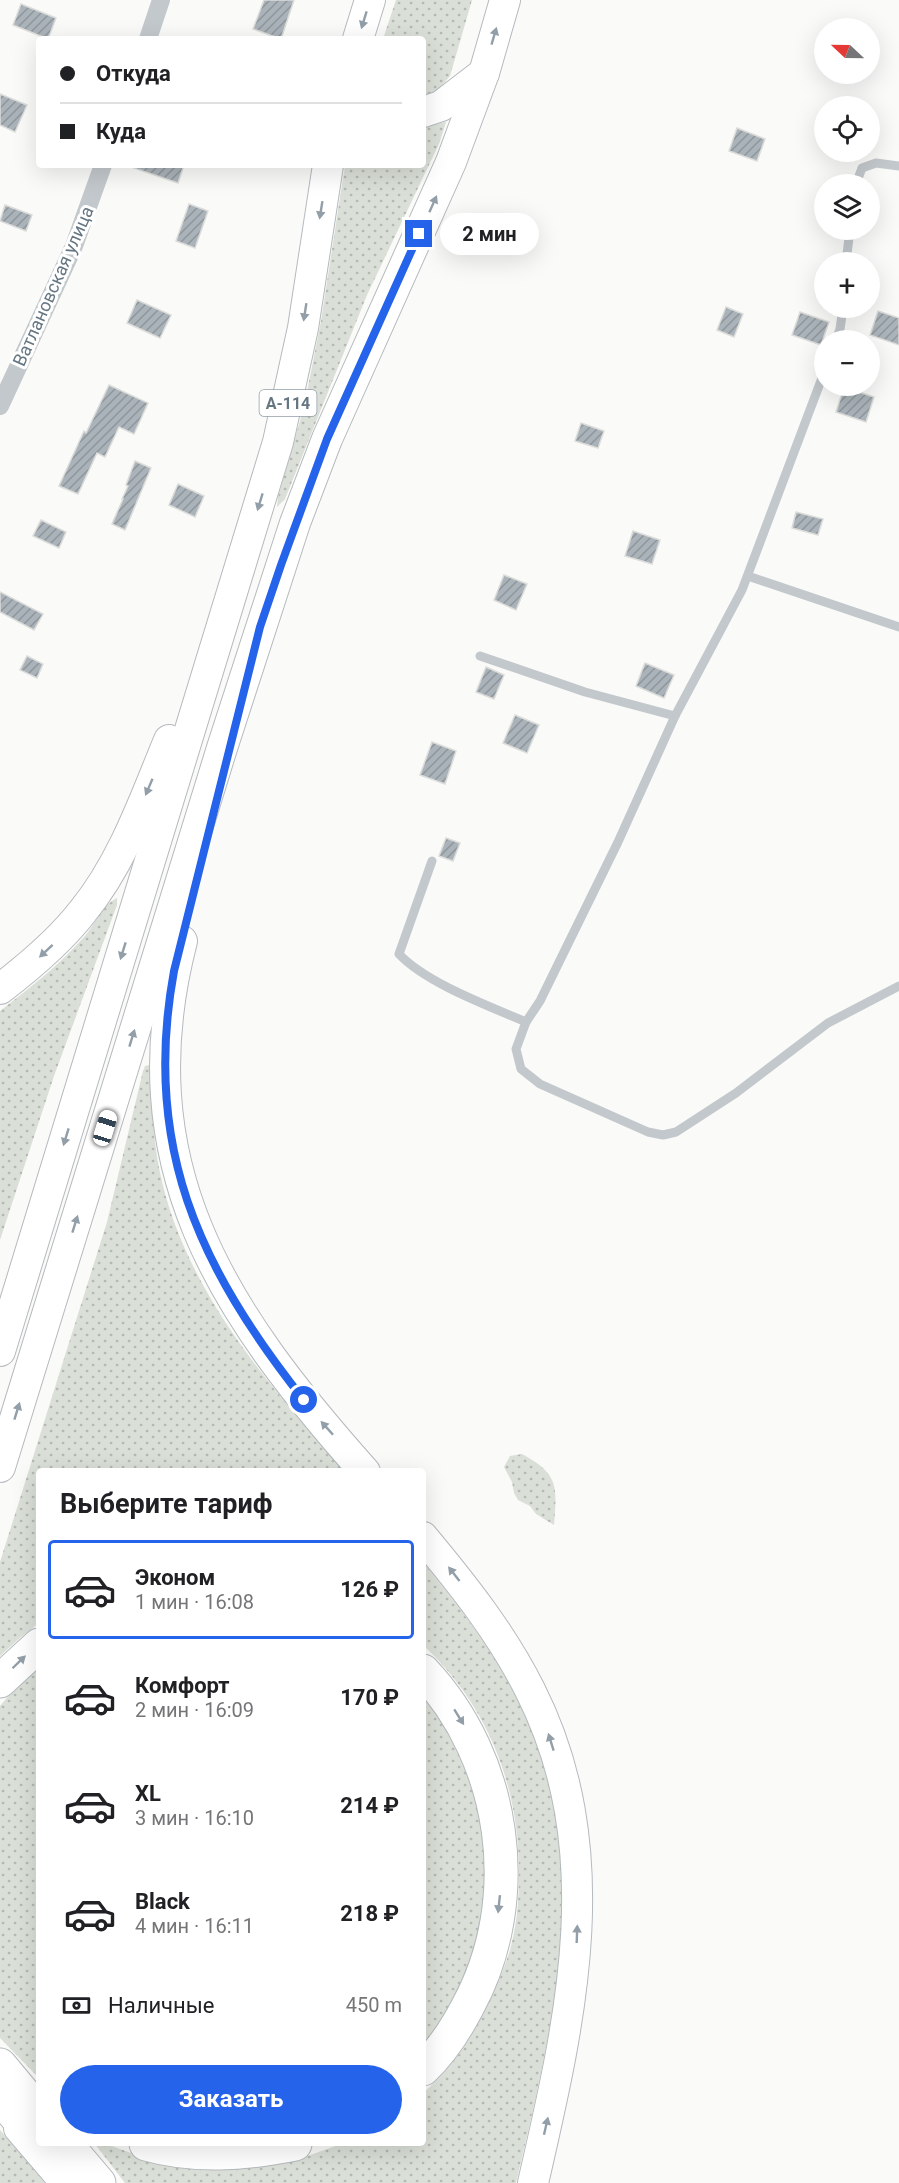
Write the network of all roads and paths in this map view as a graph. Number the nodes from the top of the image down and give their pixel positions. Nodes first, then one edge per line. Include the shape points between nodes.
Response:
1 (161, 0) edge
2 (370, 0) edge
3 (505, 0) edge
4 (148, 36) edge
5 (359, 36) edge
6 (484, 73) junction
7 (426, 111) edge
8 (899, 166) edge
9 (102, 168) edge
10 (328, 168) edge
11 (860, 174) edge
12 (815, 396) edge
13 (0, 405) edge
14 (246, 548) junction
15 (748, 576) junction
16 (260, 627) junction
17 (899, 627) edge
18 (480, 656) dead end
19 (675, 716) junction
20 (432, 861) dead end
21 (899, 986) edge
22 (0, 989) edge
23 (526, 1022) junction
24 (0, 1351) edge
25 (0, 1467) edge
26 (362, 1468) edge
27 (426, 1541) edge
28 (36, 1648) edge
29 (426, 1675) edge
30 (0, 1681) edge
31 (0, 2054) edge
32 (0, 2065) edge
33 (426, 2066) edge
34 (36, 2087) edge
35 (0, 2097) edge
36 (0, 2105) edge
37 (36, 2108) edge
38 (36, 2139) edge
39 (41, 2146) edge
40 (68, 2146) edge
41 (156, 2146) edge
42 (283, 2146) edge
43 (66, 2183) edge
44 (72, 2183) edge
45 (99, 2183) edge
46 (533, 2183) edge

1 - 4 street
2 -> 5 main road
6 -> 3 main road, А-114
6 - 7 main road via 441,106
16 -> 6 main road, А-114 via 320,457 451,162
8 - 11 lane via 876,164 862,168
9 - 13 street, Ватлановская улица via 74,246
10 -> 14 main road, А-114 via 291,388
12 - 15 lane
14 -> 22 main road via 200,650 172,734 116,859 76,920
14 -> 24 main road, А-114
15 - 17 lane
15 - 19 lane
25 -> 16 main road, А-114
26 -> 16 main road via 317,1417 248,1325 223,1282 191,1214 171,1138 164,1069 167,1008
18 - 19 lane via 585,692
19 - 23 lane via 618,842
20 - 23 lane via 399,954 408,964 468,997
21 - 23 lane via 828,1023 736,1093 676,1132 663,1135 540,1084 521,1069 516,1049
46 -> 27 main road via 560,2065 576,1950 578,1904 572,1818 548,1732 530,1690 479,1608
30 -> 28 highway
29 -> 33 highway via 460,1719 480,1758 501,1844 496,1929 481,1978 447,2042
31 - 34 highway
32 - 37 highway
35 - 38 highway
36 - 43 main road
39 - 44 highway
40 - 45 highway
41 - 42 highway via 222,2154

